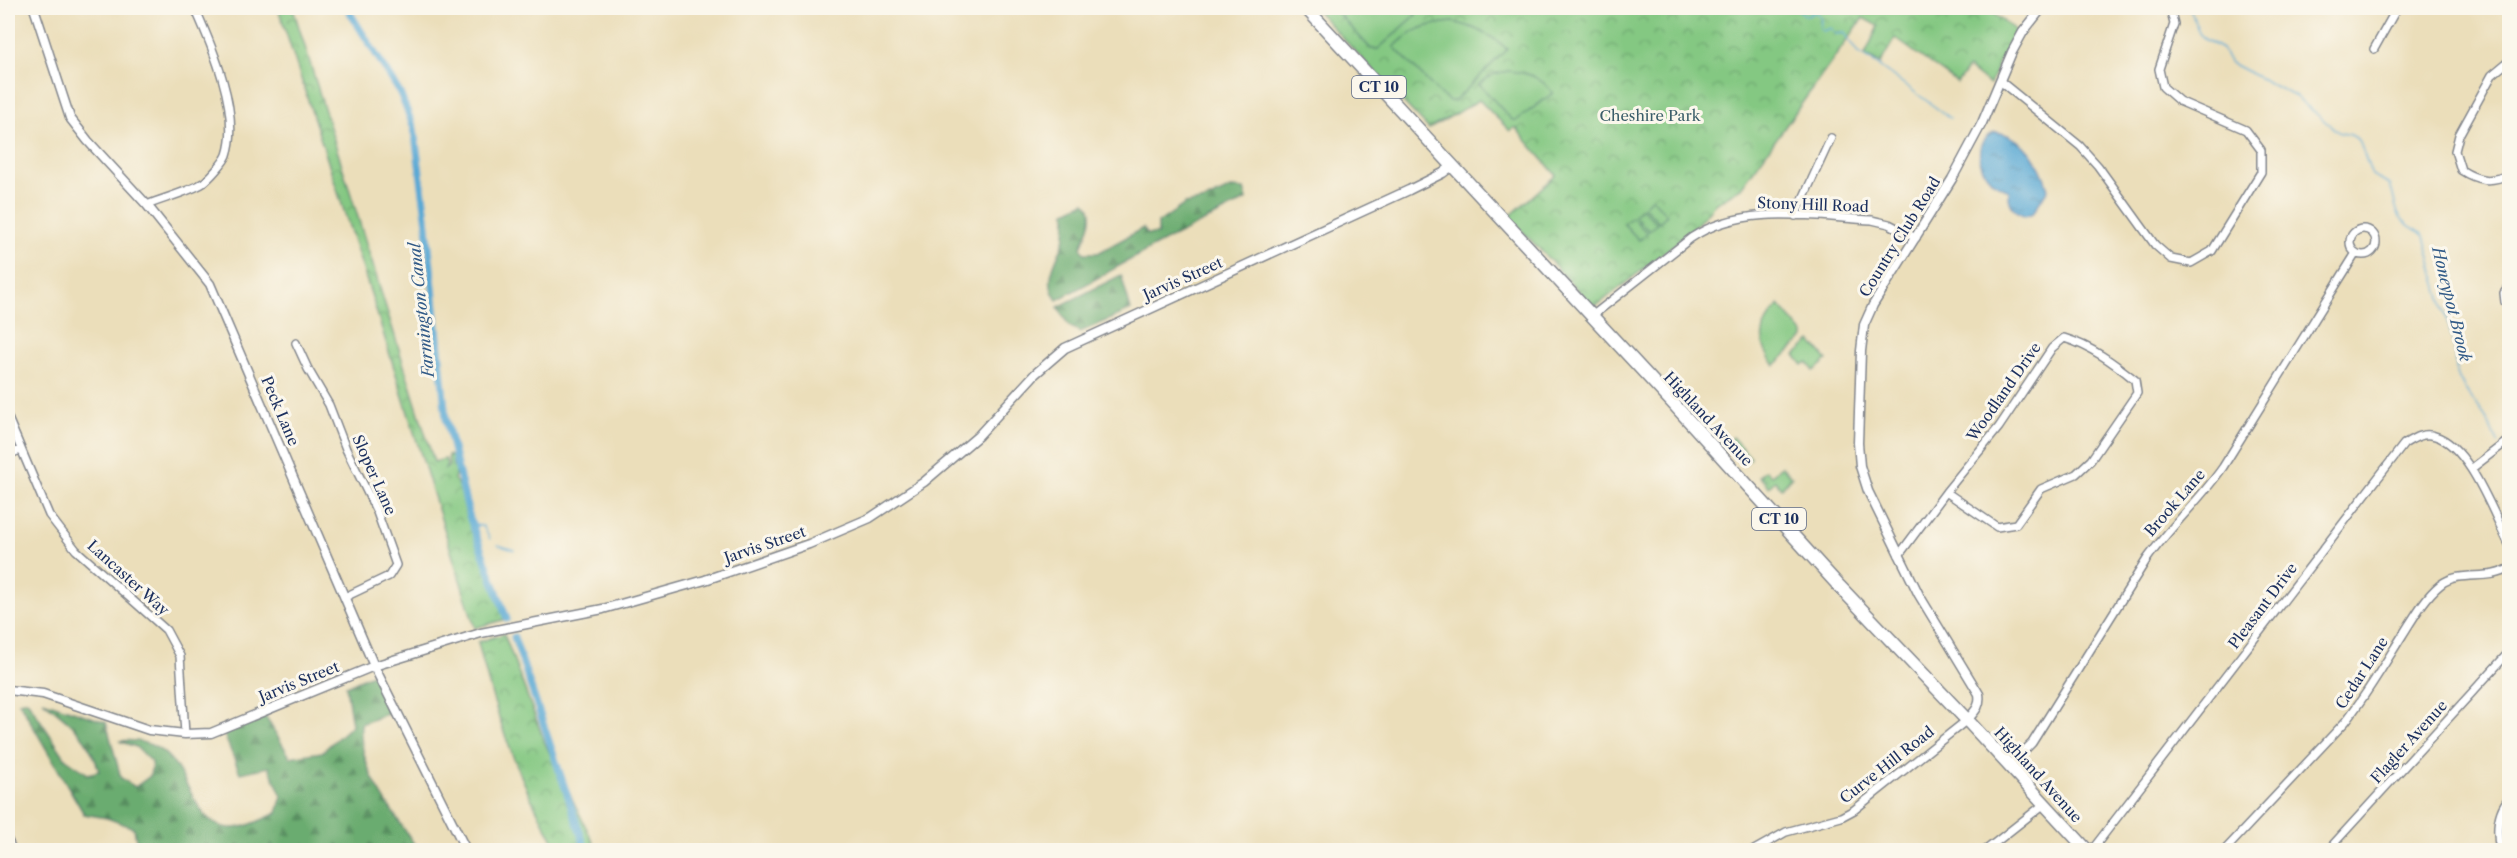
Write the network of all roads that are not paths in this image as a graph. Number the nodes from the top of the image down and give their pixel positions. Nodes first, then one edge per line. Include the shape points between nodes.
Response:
1 (34, 8) edge
2 (195, 8) edge
3 (1306, 8) edge
4 (2042, 8) edge
5 (2170, 8) edge
6 (2397, 8) edge
7 (2374, 49) dead end
8 (2510, 60) edge
9 (2000, 81) junction
10 (1831, 138) dead end
11 (1452, 166) junction
12 (2510, 174) edge
13 (147, 205) junction
14 (1795, 216) junction
15 (1916, 238) junction
16 (2356, 253) dead end
17 (2510, 286) edge
18 (2510, 304) edge
19 (1592, 316) junction
20 (296, 343) dead end
21 (8, 418) edge
22 (2508, 440) edge
23 (20, 450) junction
24 (8, 455) edge
25 (2471, 469) junction
26 (1946, 492) junction
27 (2510, 546) edge
28 (1899, 555) junction
29 (2510, 568) edge
30 (345, 597) junction
31 (2510, 651) edge
32 (374, 666) junction
33 (8, 690) edge
34 (1967, 720) junction
35 (185, 734) junction
36 (2009, 765) junction
37 (2510, 797) edge
38 (2043, 805) junction
39 (8, 840) edge
40 (12, 850) edge
41 (466, 850) edge
42 (1754, 850) edge
43 (1986, 850) edge
44 (2087, 850) edge
45 (2092, 850) edge
46 (2225, 850) edge
47 (2328, 850) edge
48 (2500, 850) edge

1 - 13 street, Peck Lane via 70,118
2 - 13 street via 228,104 231,132 226,156 203,183
3 - 11 highway, Highland Avenue / CT 10
4 - 9 street, Country Club Road via 2018,40
5 - 9 street via 2174,24 2159,69 2163,87 2179,101 2246,130 2261,150 2261,172 2211,251 2190,263 2171,259 2155,245 2080,146
6 - 7 street
8 - 12 street via 2492,75 2459,135 2455,151 2461,170 2477,180 2498,180
9 - 15 street, Country Club Road via 1963,160
10 - 14 street
11 - 19 highway, Highland Avenue / CT 10
11 - 32 street, Jarvis Street via 1409,190 1065,348 1035,374 978,436 924,482 870,518 705,580 603,609 481,633
13 - 30 street, Peck Lane via 210,284
14 - 15 street, Stony Hill Road via 1872,220
14 - 19 street, Stony Hill Road via 1748,216 1707,228
15 - 28 street, Country Club Road via 1869,313 1861,351 1860,466
16 - 36 street, Brook Lane via 2223,467 2146,559 2032,743
17 - 18 street via 2504,293 2505,302
19 - 34 highway, Highland Avenue / CT 10
20 - 30 street, Sloper Lane via 329,405 396,565 389,576
21 - 23 street, Lancaster Way
22 - 25 street
23 - 24 street
23 - 35 street, Lancaster Way via 49,515 76,550 166,630 180,656
25 - 27 street
25 - 45 street, Pleasant Drive via 2451,444 2434,435 2417,436 2404,444
26 - 26 street, Woodland Drive via 2000,427 2052,348 2064,338 2081,343 2135,380 2137,393 2091,460 2076,474 2041,489 2016,524 1998,527
26 - 28 street, Woodland Drive
28 - 34 street, Country Club Road via 1979,694 1977,710
29 - 46 street, Cedar Lane via 2500,575 2455,577 2441,585 2418,610 2346,721
30 - 32 street, Peck Lane
31 - 47 street, Flagler Avenue
32 - 35 street, Jarvis Street via 211,733
32 - 41 street, Peck Lane
33 - 35 street, Jarvis Street via 43,694 149,730
34 - 36 highway, Highland Avenue / CT 10
34 - 42 street, Curve Hill Road via 1854,810 1786,832
36 - 38 highway, Highland Avenue / CT 10
37 - 48 street via 2503,804 2496,831
38 - 43 street
38 - 44 highway, Highland Avenue / CT 10
39 - 40 street

